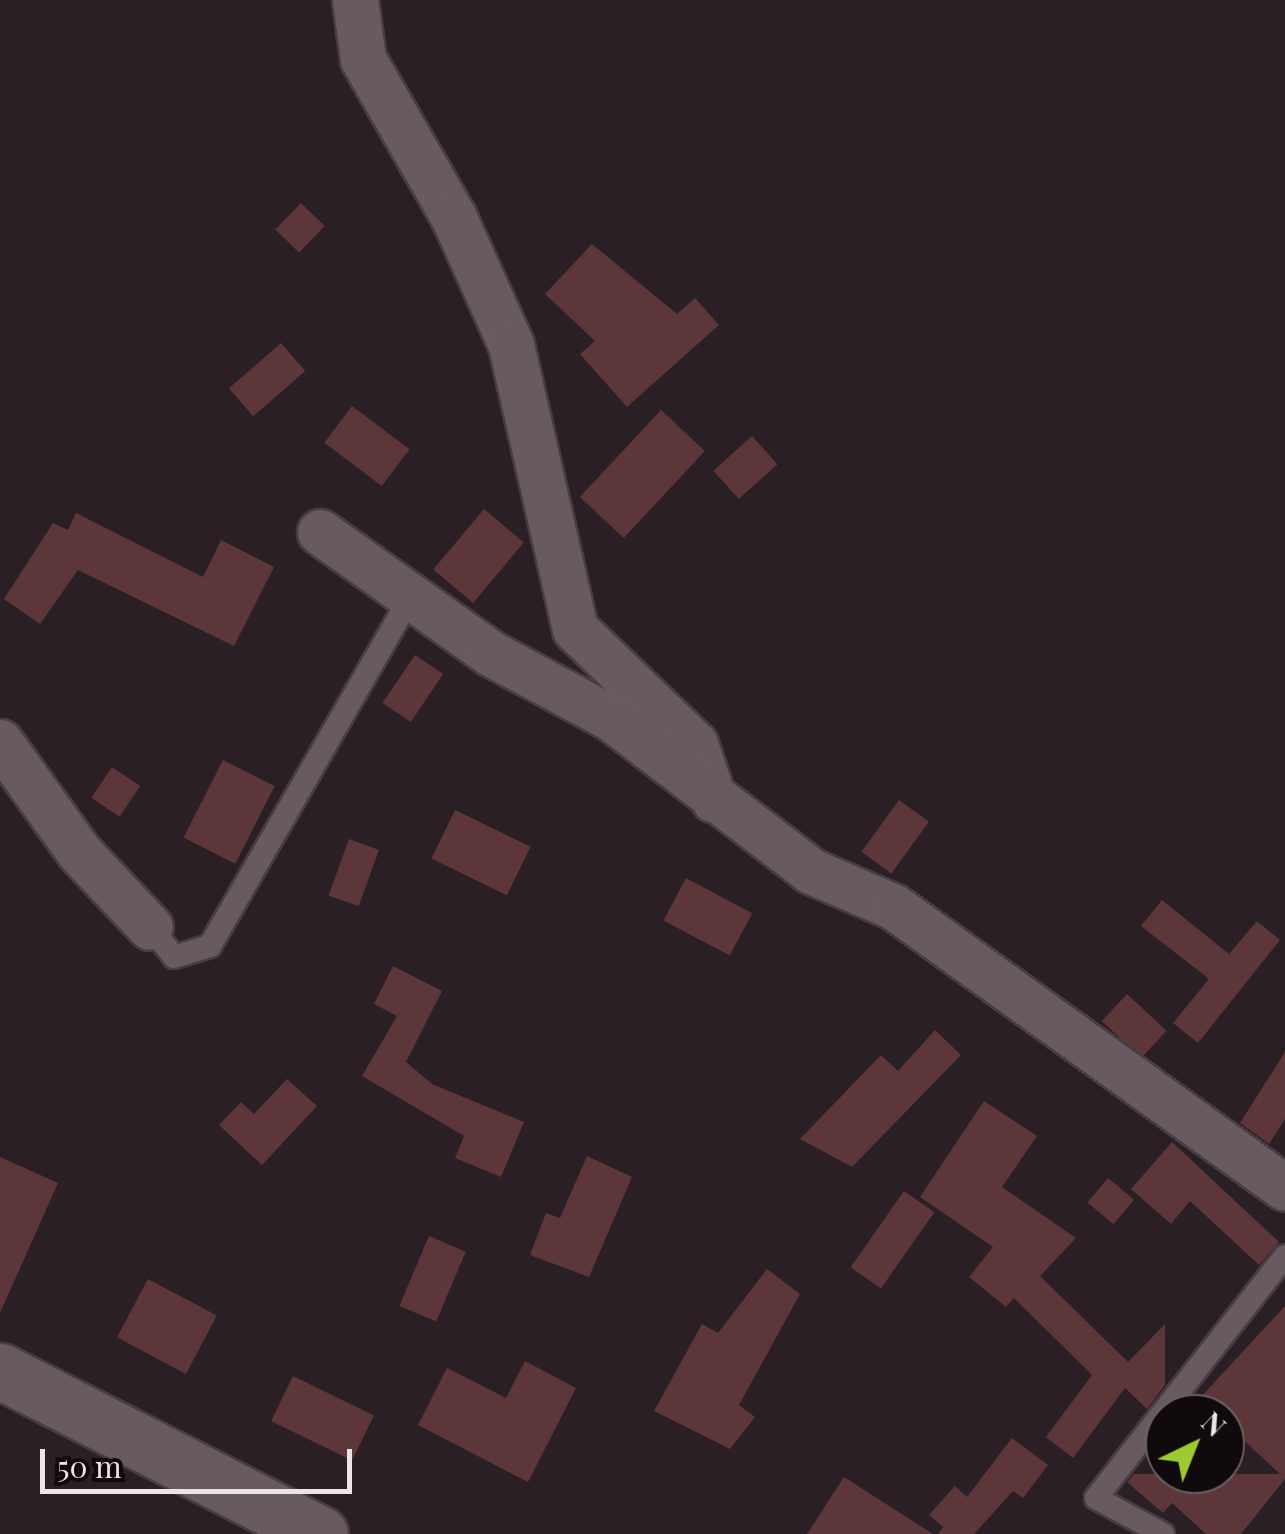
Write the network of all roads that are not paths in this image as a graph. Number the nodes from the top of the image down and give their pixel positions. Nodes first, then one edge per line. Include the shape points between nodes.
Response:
1 (355, 0) edge
2 (320, 532) dead end
3 (411, 597) junction
4 (0, 742) edge
5 (714, 800) junction
6 (150, 927) joint
7 (1285, 1188) edge
8 (1285, 1256) edge
9 (0, 1371) edge
10 (320, 1534) edge
11 (1163, 1534) edge

1 - 5 street via 362,59 454,218 511,345 576,629 695,744
2 - 3 street
3 - 5 street via 612,718
3 - 6 lane via 210,946 174,957
4 - 6 street via 79,852
5 - 7 street via 812,871 894,908
8 - 11 lane via 1096,1498
9 - 10 main road

